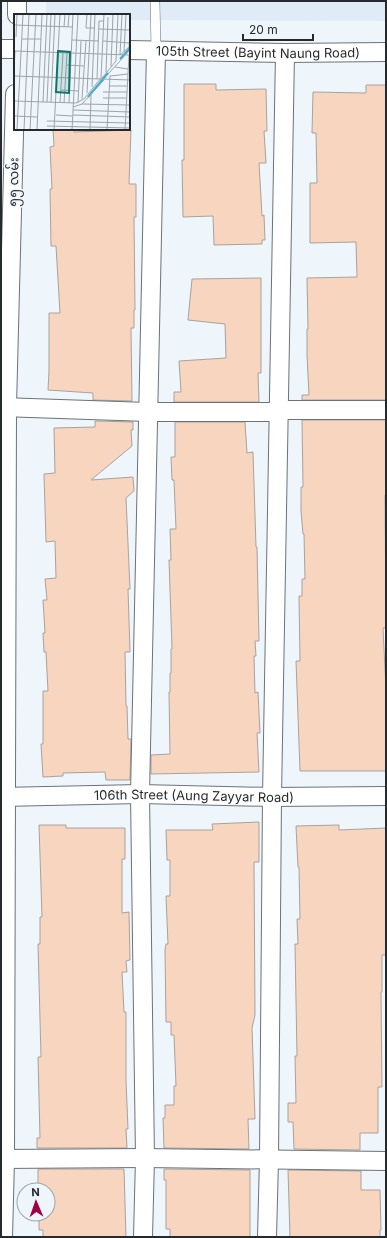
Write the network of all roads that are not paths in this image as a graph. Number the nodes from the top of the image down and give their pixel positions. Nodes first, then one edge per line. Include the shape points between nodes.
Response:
1 (17, 1) edge
2 (155, 1) edge
3 (17, 14) edge
4 (1, 49) edge
5 (14, 49) edge
6 (130, 50) edge
7 (156, 50) junction
8 (386, 52) edge
9 (285, 53) junction
10 (14, 122) edge
11 (4, 407) edge
12 (386, 410) edge
13 (279, 411) junction
14 (148, 412) junction
15 (140, 794) junction
16 (386, 796) edge
17 (3, 797) edge
18 (272, 797) junction
19 (145, 1158) junction
20 (3, 1159) edge
21 (269, 1159) junction
22 (386, 1161) edge
23 (3, 1237) edge
24 (143, 1237) edge
25 (267, 1237) edge

1 - 3 street
2 - 7 lane
4 - 5 street
6 - 7 street, 105th Street (Bayint Naung Road)
7 - 9 street, 105th Street (Bayint Naung Road)
7 - 14 street
8 - 9 street, 105th Street (Bayint Naung Road)
9 - 13 street
10 - 11 street, ၅၅ လမ်း
11 - 14 street
11 - 17 street, ၅၅ လမ်း
12 - 13 street
13 - 14 street
13 - 18 street
14 - 15 street
15 - 17 street, 106th Street (Aung Zayyar Road)
15 - 18 street, 106th Street (Aung Zayyar Road)
15 - 19 street
16 - 18 street, 106th Street (Aung Zayyar Road)
17 - 20 street, ၅၅ လမ်း
18 - 21 street
19 - 20 street
19 - 21 street
19 - 24 street
20 - 23 street, ၅၅ လမ်း
21 - 22 street
21 - 25 street

